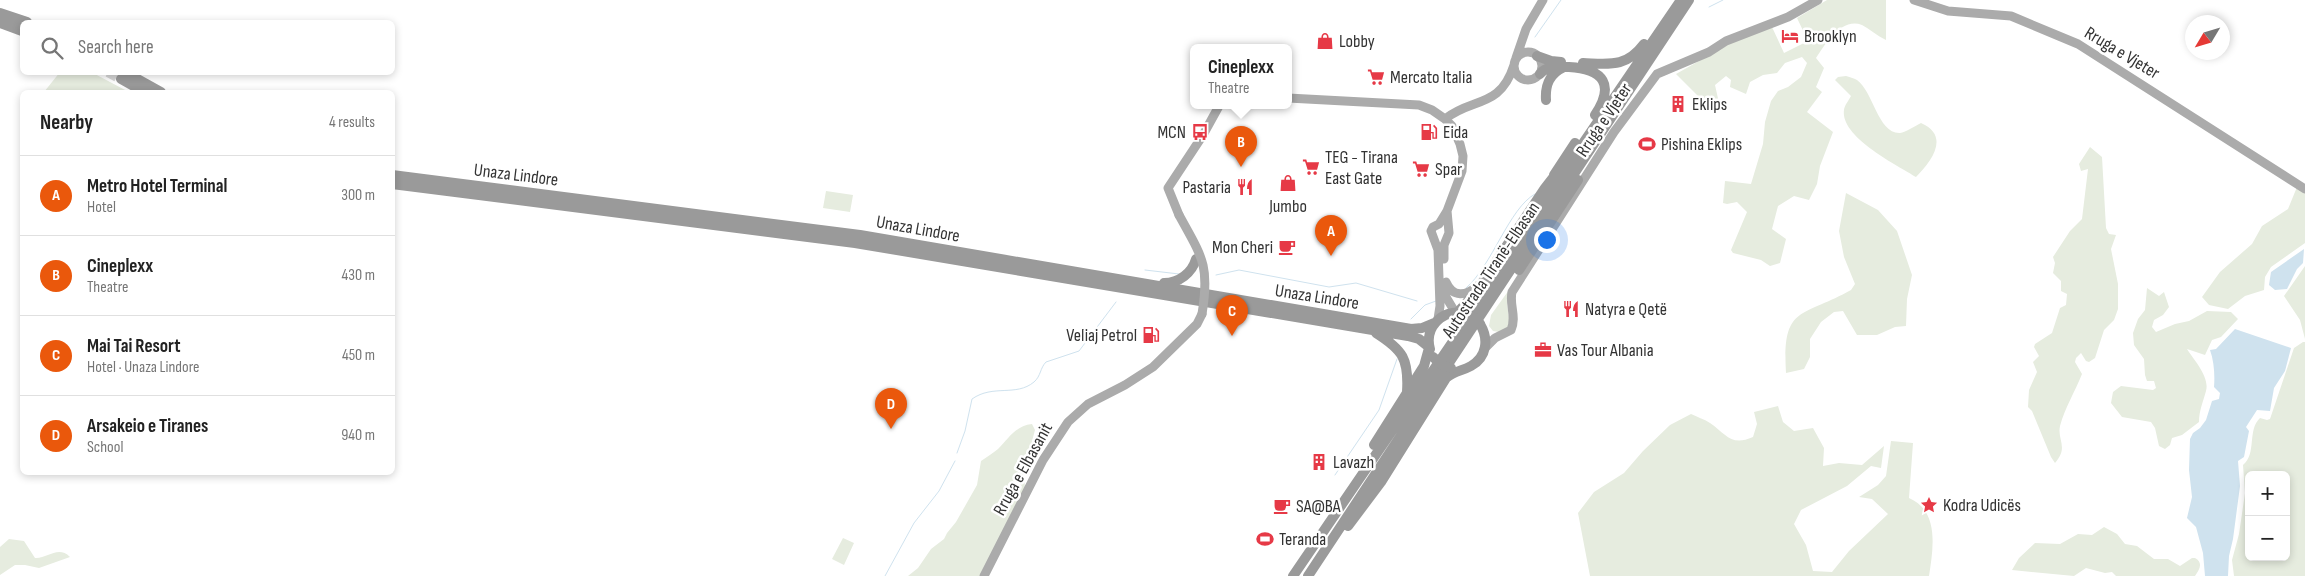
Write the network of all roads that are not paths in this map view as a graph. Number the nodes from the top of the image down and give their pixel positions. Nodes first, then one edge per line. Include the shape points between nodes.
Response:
1 (1544, 0) edge
2 (1681, 0) edge
3 (1690, 0) edge
4 (1818, 0) edge
5 (1914, 0) edge
6 (0, 13) edge
7 (21, 20) edge
8 (0, 24) edge
9 (19, 29) edge
10 (1525, 31) junction
11 (1537, 55) junction
12 (1515, 62) junction
13 (1566, 67) junction
14 (1540, 74) junction
15 (123, 76) edge
16 (1526, 80) junction
17 (141, 90) edge
18 (156, 90) edge
19 (1499, 90) junction
20 (1292, 98) edge
21 (1546, 100) dead end
22 (1212, 109) edge
23 (1217, 109) edge
24 (1611, 117) junction
25 (1211, 119) junction
26 (1446, 119) junction
27 (1599, 120) junction
28 (395, 176) edge
29 (395, 184) edge
30 (1545, 188) junction
31 (2305, 189) edge
32 (1443, 226) junction
33 (1434, 240) junction
34 (1446, 240) junction
35 (1196, 259) dead end
36 (1094, 275) junction
37 (1445, 280) junction
38 (1481, 282) junction
39 (1459, 312) junction
40 (1436, 321) junction
41 (1483, 328) junction
42 (1373, 331) junction
43 (1500, 336) junction
44 (1485, 348) junction
45 (1431, 350) junction
46 (1455, 369) junction
47 (1407, 394) junction
48 (1309, 552) junction
49 (1320, 558) junction
50 (984, 576) edge
51 (1293, 576) edge
52 (1308, 576) edge

1 - 10 main road
2 - 11 highway via 1665,14 1636,54 1622,62 1554,62
2 - 27 highway, Autostrada Tiranë-Elbasan
3 - 24 highway, Autostrada Tiranë-Elbasan
4 - 43 main road, Rruga e Vjeter via 1788,17 1666,68 1652,79 1614,132 1512,292 1514,324
5 - 31 main road, Rruga e Vjeter via 1948,10 2011,16 2078,44
6 - 7 highway
8 - 9 highway
10 - 11 main road via 1526,43
10 - 12 main road
11 - 12 main road via 1526,52
11 - 14 main road via 1542,64
12 - 16 main road via 1517,75
12 - 19 main road
13 - 14 highway via 1550,68
13 - 21 highway via 1556,71 1550,79
13 - 30 highway via 1595,72 1604,84 1604,97
14 - 16 main road
15 - 17 highway
15 - 18 highway
16 - 19 main road
19 - 26 main road via 1489,100 1457,111
20 - 26 main road via 1419,105
22 - 25 main road
23 - 25 main road
24 - 41 highway via 1574,187
24 - 49 highway, Autostrada Tiranë-Elbasan
25 - 50 main road, Rruga e Elbasanit, bridge via 1168,188 1204,266 1206,282 1201,316 1153,367 1088,404 1068,422 1043,460
26 - 32 main road via 1458,136 1463,156 1462,171
27 - 30 highway
27 - 48 highway, Autostrada Tiranë-Elbasan via 1486,293
28 - 36 highway, Unaza Lindore via 851,234
29 - 42 highway, Unaza Lindore via 855,243
30 - 38 highway
32 - 33 main road via 1433,227
32 - 34 main road via 1449,233
33 - 34 main road
33 - 40 main road via 1438,250 1440,306
34 - 37 main road
35 - 36 highway via 1191,269 1167,284 1108,274
36 - 40 highway, Unaza Lindore via 1411,329
37 - 38 main road via 1452,292 1460,294 1470,292
37 - 39 main road via 1446,297
38 - 39 highway
39 - 40 highway
39 - 41 highway, bridge via 1475,318
40 - 45 highway via 1428,338
41 - 43 main road
41 - 44 highway
42 - 45 highway, Unaza Lindore via 1414,338
42 - 47 highway via 1394,344 1405,360
43 - 44 main road, Rruga e Vjeter
44 - 46 highway via 1477,362
45 - 46 highway, bridge via 1442,365
45 - 47 highway
46 - 49 highway via 1446,378 1381,482
47 - 48 highway via 1326,518
48 - 51 highway
49 - 52 highway

